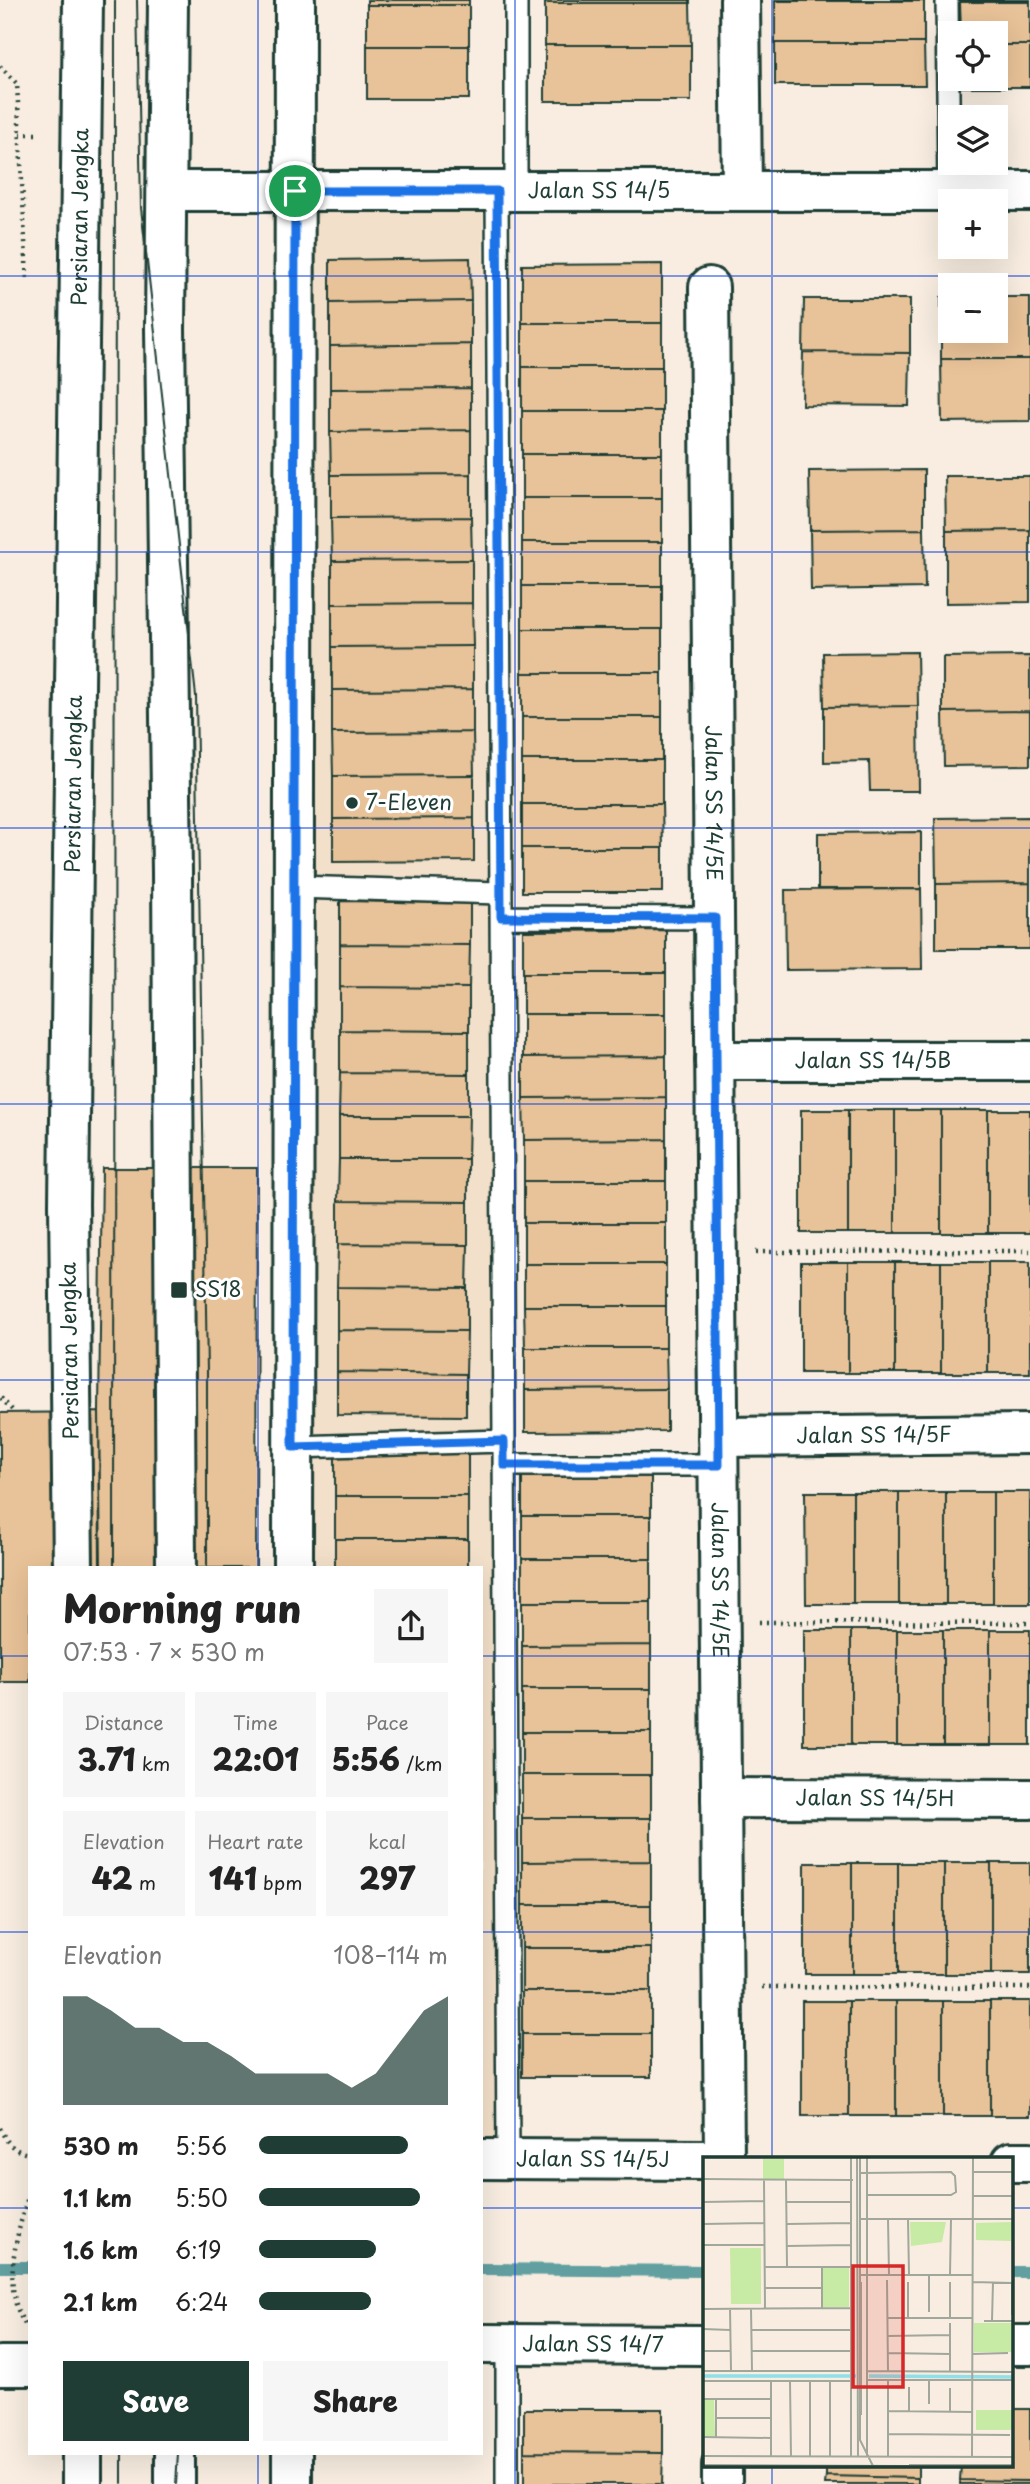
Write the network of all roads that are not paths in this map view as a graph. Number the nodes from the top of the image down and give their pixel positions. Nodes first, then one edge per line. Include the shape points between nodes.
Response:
1 (83, 0) edge
2 (168, 0) edge
3 (295, 0) edge
4 (516, 0) edge
5 (740, 0) edge
6 (947, 0) edge
7 (949, 189) edge
8 (167, 191) junction
9 (295, 191) junction
10 (507, 191) junction
11 (742, 191) junction
12 (938, 191) edge
13 (1008, 191) edge
14 (1030, 191) edge
15 (709, 287) dead end
16 (294, 887) junction
17 (500, 893) junction
18 (501, 917) junction
19 (715, 918) junction
20 (715, 1061) junction
21 (1030, 1061) edge
22 (1030, 1434) edge
23 (504, 1441) junction
24 (293, 1447) junction
25 (718, 1451) junction
26 (504, 1465) junction
27 (73, 1566) edge
28 (176, 1566) edge
29 (293, 1566) edge
30 (721, 1798) junction
31 (1030, 1799) edge
32 (724, 2157) edge
33 (495, 2159) edge
34 (703, 2161) edge
35 (1012, 2162) edge
36 (1030, 2162) edge
37 (494, 2344) edge
38 (703, 2345) edge
39 (1012, 2345) edge
40 (1030, 2345) edge
41 (0, 2367) edge
42 (28, 2367) edge
43 (82, 2455) edge
44 (175, 2455) edge
45 (292, 2455) edge
46 (722, 2466) edge
47 (82, 2484) edge
48 (175, 2484) edge
49 (292, 2484) edge
50 (507, 2484) edge
51 (723, 2484) edge

1 - 27 street, Persiaran Jengka via 69,1204
2 - 8 street
3 - 9 street
4 - 10 lane
5 - 11 street
6 - 7 lane
8 - 9 street, Jalan SS 14/5
8 - 28 street via 164,329
9 - 10 street, Jalan SS 14/5
9 - 16 street
10 - 11 street, Jalan SS 14/5
10 - 17 lane
11 - 12 street, Jalan SS 14/5
13 - 14 street, Jalan SS 14/5
15 - 19 street, Jalan SS 14/5E
16 - 17 lane
16 - 24 street
17 - 18 lane
18 - 19 lane
18 - 23 lane
19 - 20 street, Jalan SS 14/5E
20 - 21 street, Jalan SS 14/5B
20 - 25 street, Jalan SS 14/5E
22 - 25 street, Jalan SS 14/5F
23 - 24 lane
23 - 26 lane
24 - 29 street
25 - 26 lane
25 - 30 street, Jalan SS 14/5E
26 - 33 lane
30 - 31 street, Jalan SS 14/5H
30 - 32 street, Jalan SS 14/5E
33 - 34 street, Jalan SS 14/5J
35 - 36 street
37 - 38 street, Jalan SS 14/7
37 - 50 lane
39 - 40 street
41 - 42 street
43 - 47 street
44 - 48 street
45 - 49 street
46 - 51 street

